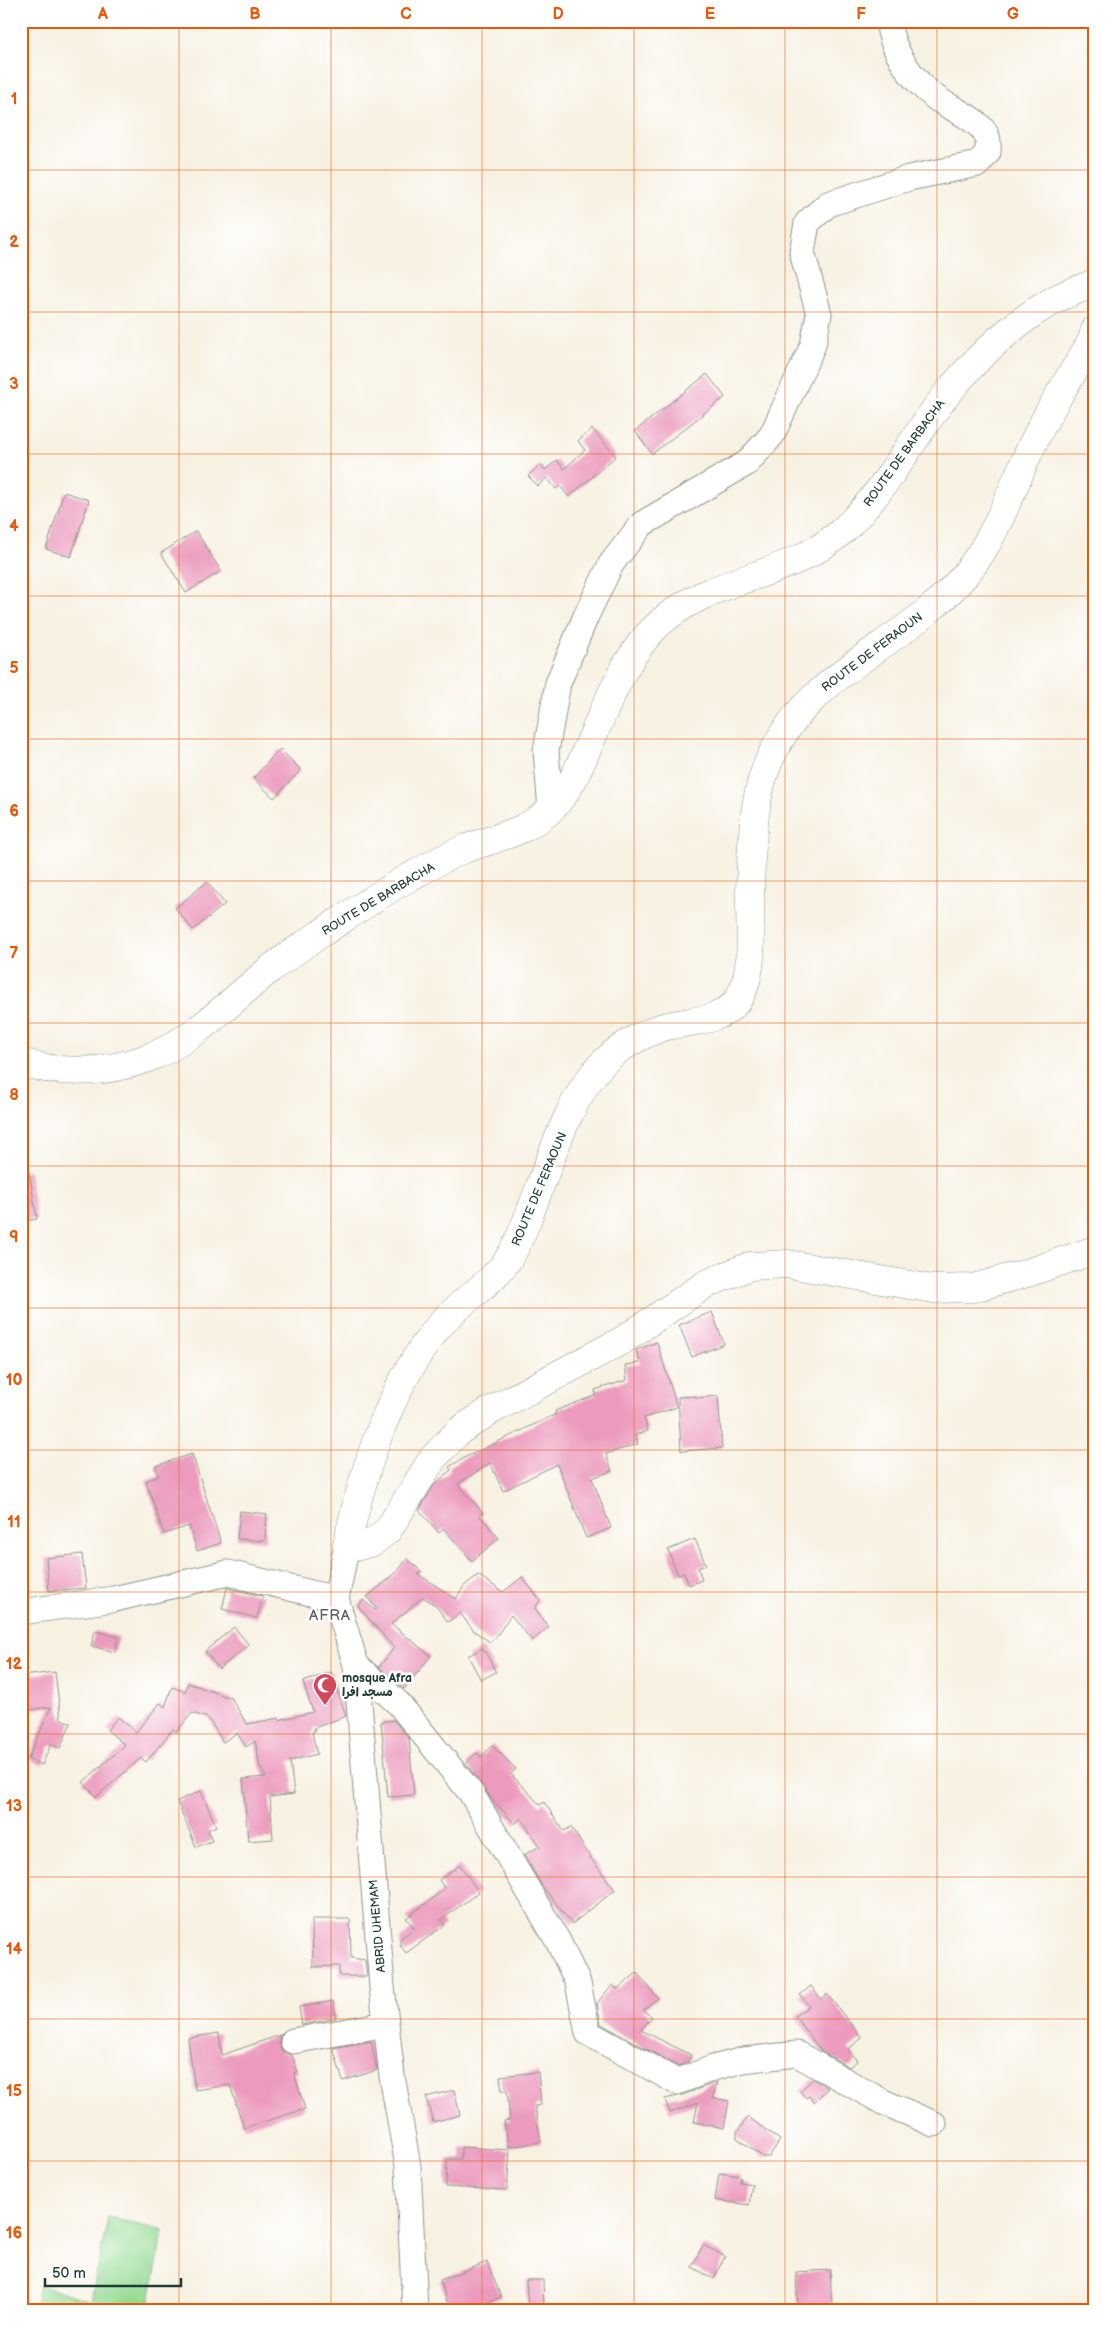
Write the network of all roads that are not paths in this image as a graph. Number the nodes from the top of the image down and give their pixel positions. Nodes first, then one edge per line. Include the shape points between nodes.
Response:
1 (888, 21) edge
2 (1095, 284) edge
3 (1095, 330) edge
4 (552, 809) junction
5 (21, 1062) edge
6 (1095, 1250) edge
7 (347, 1544) junction
8 (336, 1599) junction
9 (21, 1612) edge
10 (356, 1665) junction
11 (386, 2024) junction
12 (292, 2041) dead end
13 (934, 2124) dead end
14 (415, 2310) edge

1 - 4 street via 890,36 902,64 935,97 972,120 987,136 988,152 978,164 909,178 828,204 806,223 802,252 819,314 813,345 772,435 747,463 642,524 611,564 558,683 546,751
2 - 4 main road, ROUTE DE BARBACHA via 1059,298 1028,316 984,354 946,395 875,496 839,534 802,559 706,594 670,614 643,642 620,674 573,782
3 - 7 main road, ROUTE DE FERAOUN via 1036,436 986,544 963,577 922,614 822,688 797,715 780,741 762,780 756,817 750,891 750,951 745,986 735,1004 715,1017 662,1028 630,1042 604,1063 584,1088 567,1120 509,1258 441,1323 401,1382 380,1432 354,1511
4 - 5 main road, ROUTE DE BARBACHA via 531,824 463,850 393,887 272,967 173,1046 146,1059 94,1070 62,1070
6 - 7 main road via 973,1288 933,1289 788,1264 750,1266 706,1284 624,1340 488,1412 459,1432 433,1458 388,1530 373,1542 359,1546
7 - 8 street, ABRID UHEMAM
8 - 9 street via 228,1573 114,1599
8 - 10 street, ABRID UHEMAM
10 - 11 street, ABRID UHEMAM
10 - 13 street via 399,1704 472,1793 558,1941 578,1983 588,2033 677,2082 742,2060 797,2054 883,2102
11 - 12 street
11 - 14 street, ABRID UHEMAM via 408,2166

